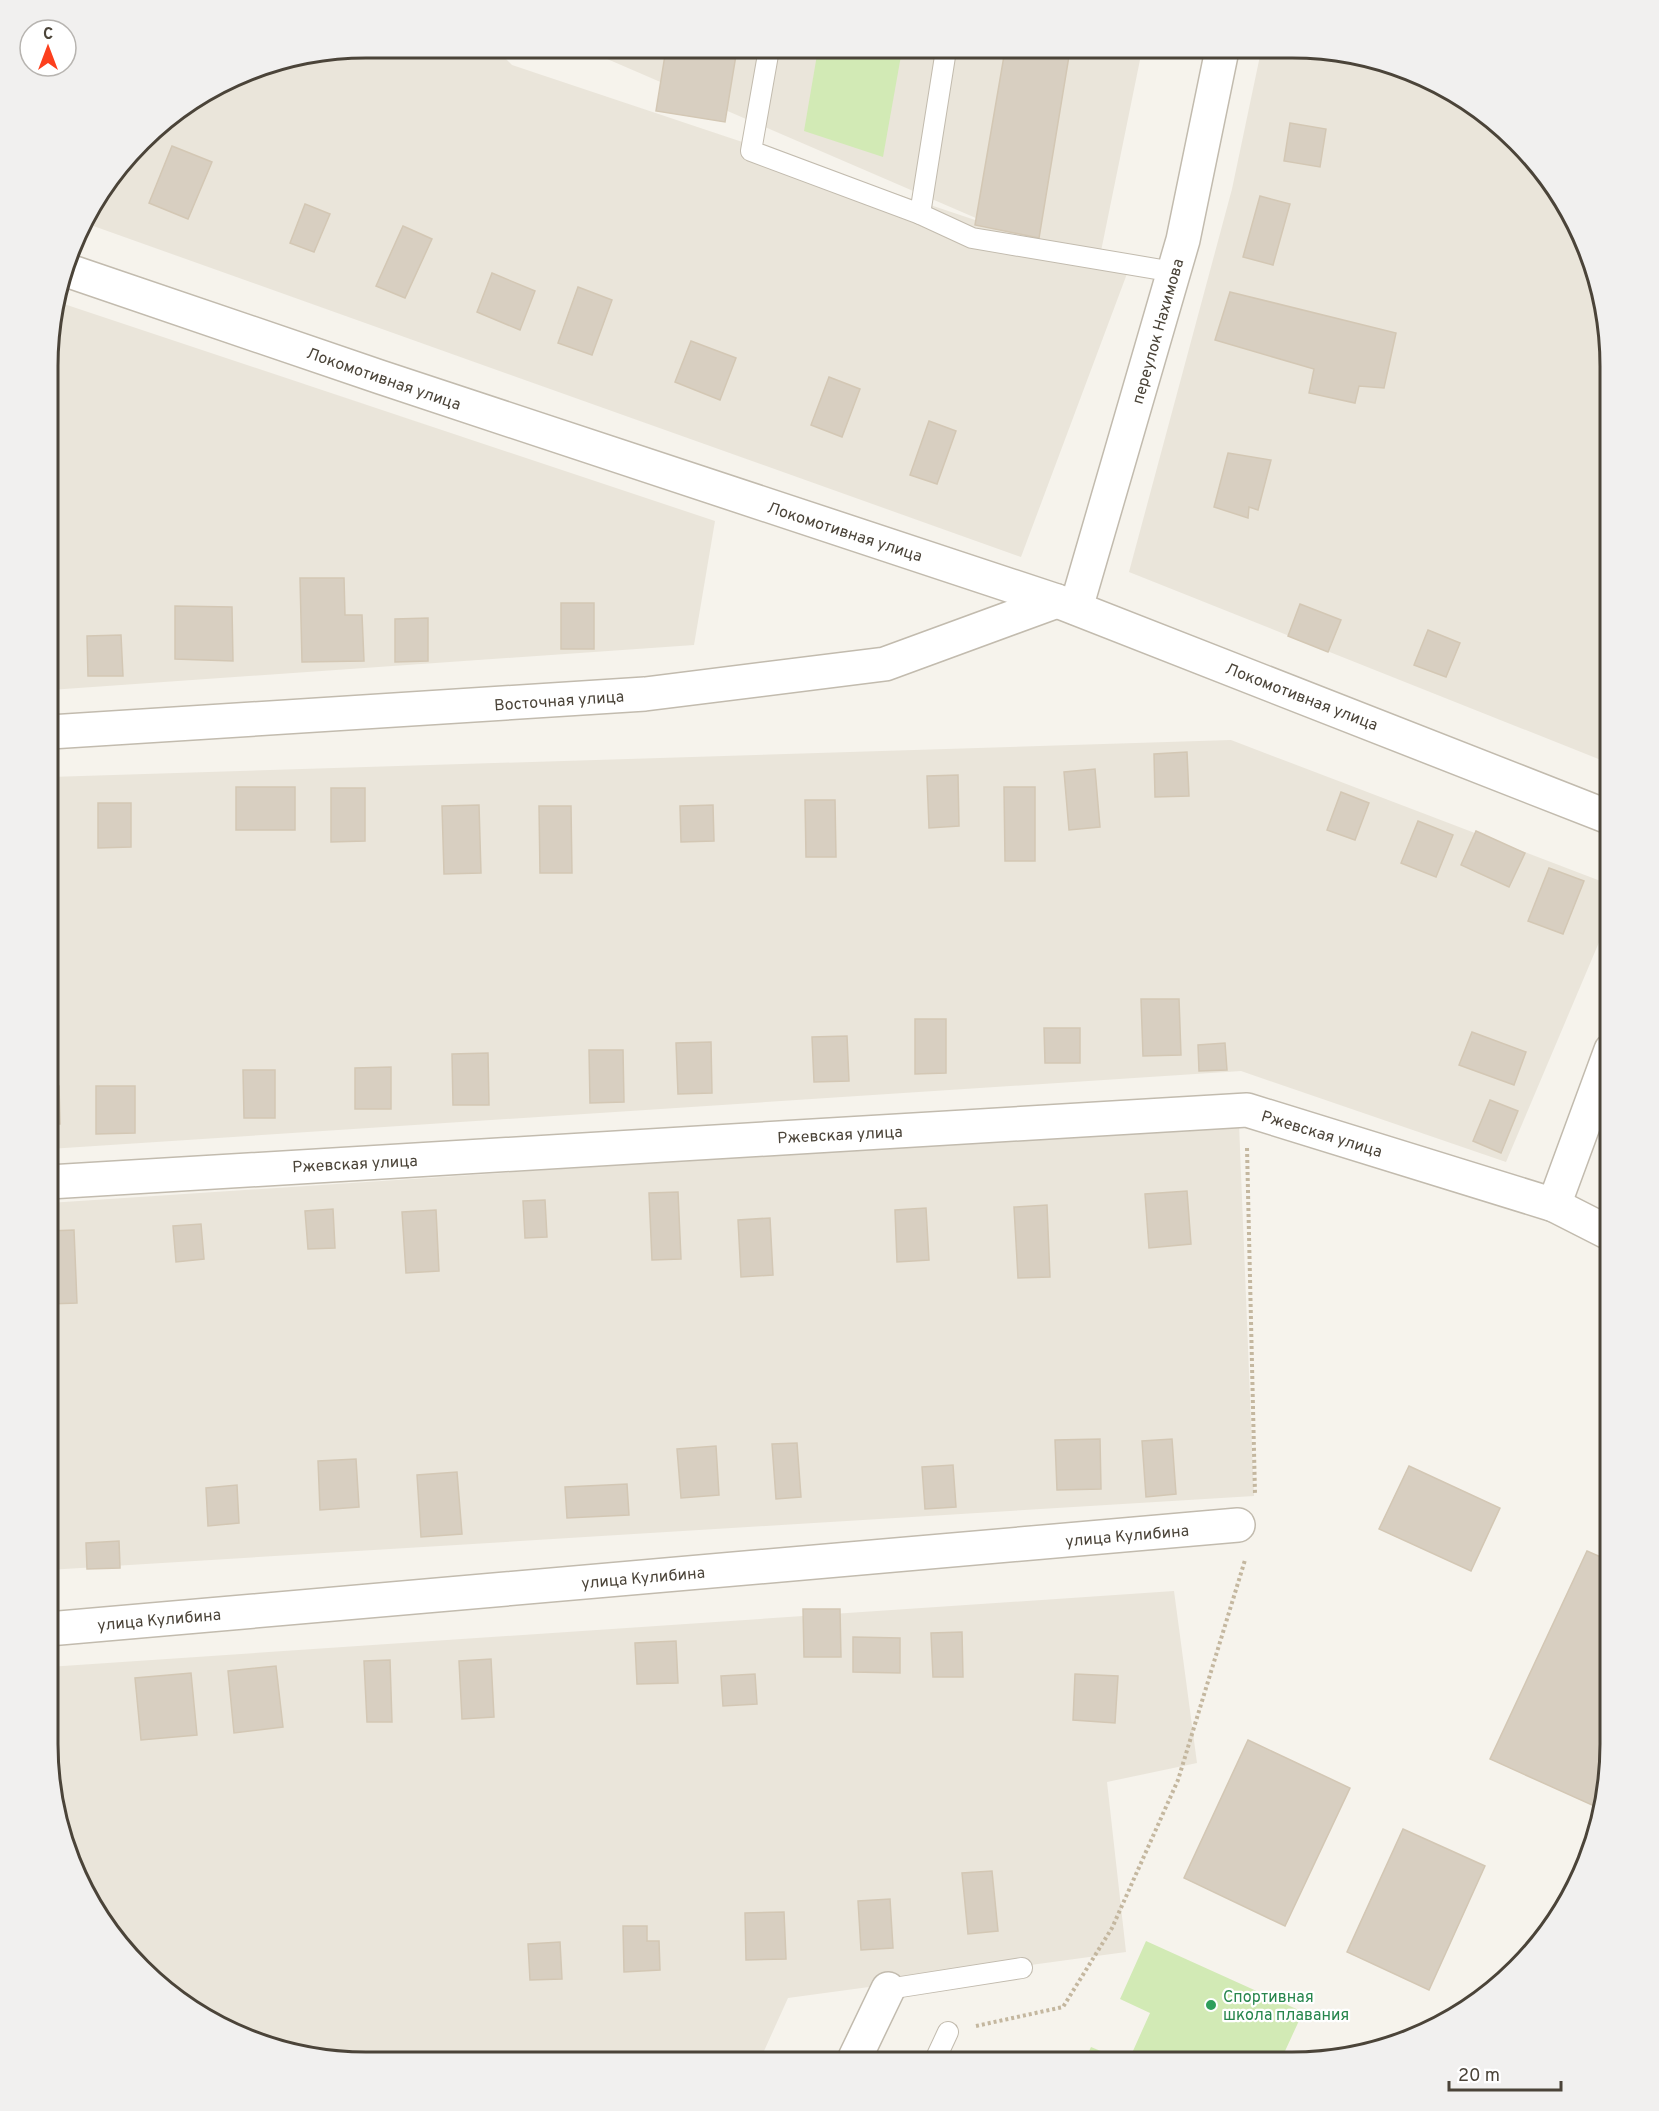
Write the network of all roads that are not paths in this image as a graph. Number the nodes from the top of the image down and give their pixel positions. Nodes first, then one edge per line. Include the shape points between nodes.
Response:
1 (767, 58) edge
2 (945, 58) edge
3 (1220, 58) edge
4 (920, 214) junction
5 (1174, 272) junction
6 (74, 273) edge
7 (1066, 604) junction
8 (58, 731) edge
9 (1600, 814) edge
10 (1600, 1080) edge
11 (58, 1181) edge
12 (1554, 1205) junction
13 (1600, 1228) edge
14 (1247, 1513) road end
15 (58, 1628) edge
16 (1022, 1968) dead end
17 (888, 1989) joint
18 (948, 2032) road end
19 (858, 2052) edge
20 (939, 2052) edge

1 - 4 lane via 751,151
2 - 4 lane
3 - 5 street, переулок Нахимова
4 - 5 lane via 972,238
5 - 7 street, переулок Нахимова
6 - 7 street, Локомотивная улица
7 - 8 street, Восточная улица via 885,664 645,694
7 - 9 street, Локомотивная улица
10 - 12 street
11 - 12 street, Ржевская улица via 1246,1110
12 - 13 street, Ржевская улица
14 - 15 street, улица Кулибина
16 - 17 lane
17 - 19 street
18 - 20 lane

